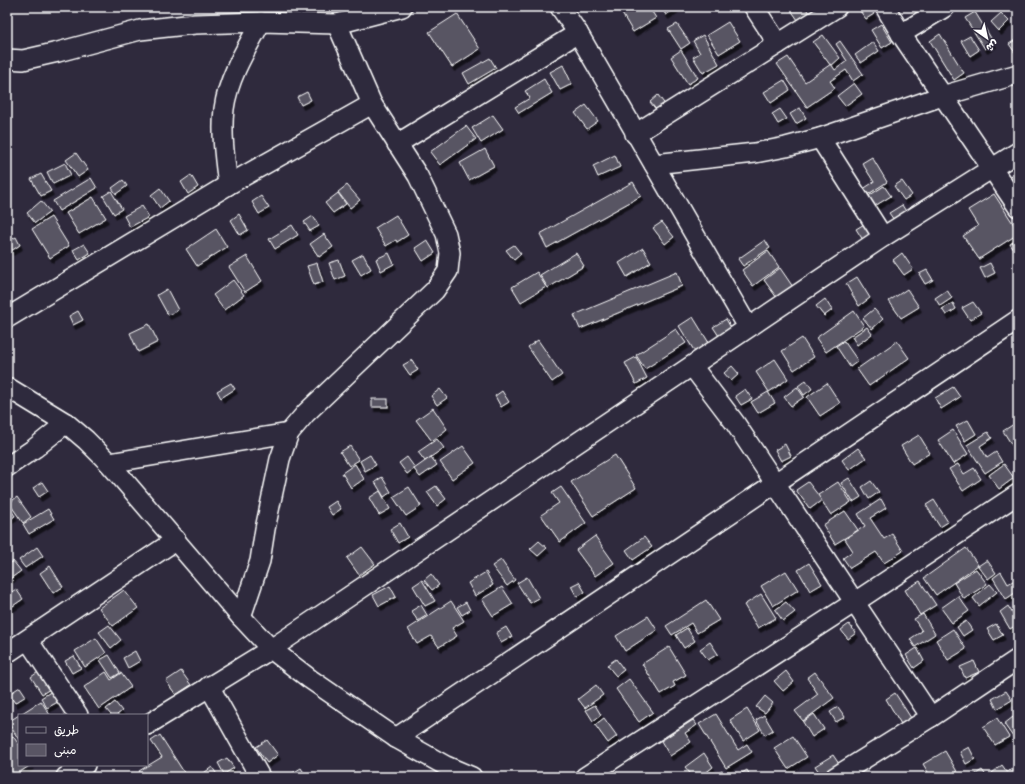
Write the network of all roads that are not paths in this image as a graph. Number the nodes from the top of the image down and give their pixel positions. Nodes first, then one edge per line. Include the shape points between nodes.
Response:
1 (402, 7) edge
2 (560, 7) edge
3 (754, 7) edge
4 (837, 7) edge
5 (885, 7) edge
6 (945, 7) edge
7 (261, 22) junction
8 (337, 24) junction
9 (578, 33) junction
10 (901, 34) junction
11 (778, 44) junction
12 (7, 59) edge
13 (1018, 74) edge
14 (942, 96) junction
15 (372, 104) junction
16 (635, 134) junction
17 (820, 138) junction
18 (397, 144) junction
19 (1018, 152) edge
20 (654, 164) junction
21 (991, 169) junction
22 (228, 185) junction
23 (1018, 207) edge
24 (883, 237) junction
25 (7, 318) edge
26 (1018, 320) edge
27 (748, 327) junction
28 (692, 366) junction
29 (7, 387) edge
30 (66, 423) junction
31 (289, 433) junction
32 (109, 463) junction
33 (7, 467) edge
34 (774, 484) junction
35 (1018, 494) edge
36 (176, 540) junction
37 (855, 602) junction
38 (241, 617) junction
39 (28, 640) junction
40 (271, 649) junction
41 (7, 653) edge
42 (1018, 659) edge
43 (209, 686) junction
44 (77, 714) edge
45 (931, 717) junction
46 (148, 724) edge
47 (396, 738) junction
48 (83, 766) edge
49 (66, 777) edge
50 (260, 777) edge
51 (472, 777) edge
52 (586, 777) edge
53 (835, 777) edge

1 - 8 street
2 - 9 street
3 - 11 street
4 - 11 street
5 - 10 street
6 - 10 street
7 - 8 street
7 - 12 street via 195,24 140,30 23,60
7 - 22 street via 230,82 224,109
8 - 15 street
9 - 16 street
9 - 18 street
10 - 14 street
11 - 16 street
13 - 14 street
14 - 17 street
14 - 21 street
15 - 18 street
15 - 22 street
16 - 20 street
17 - 20 street via 755,153
17 - 24 street
18 - 31 street via 418,176 446,234 450,253 448,271 435,290 306,413
19 - 21 street
20 - 27 street
21 - 23 street
21 - 24 street
22 - 25 street
24 - 27 street
26 - 34 street
27 - 28 street
28 - 34 street via 735,423
28 - 40 street
29 - 30 street
30 - 32 street
30 - 33 street
31 - 32 street
31 - 38 street via 280,459 260,561
32 - 36 street
34 - 37 street
34 - 47 street
35 - 37 street
36 - 38 street
36 - 39 street
37 - 45 street
37 - 52 street
38 - 40 street
39 - 41 street
39 - 44 street
40 - 43 street
40 - 47 street
42 - 45 street
43 - 46 street
43 - 50 street
45 - 53 street
47 - 51 street via 446,766
48 - 49 street

